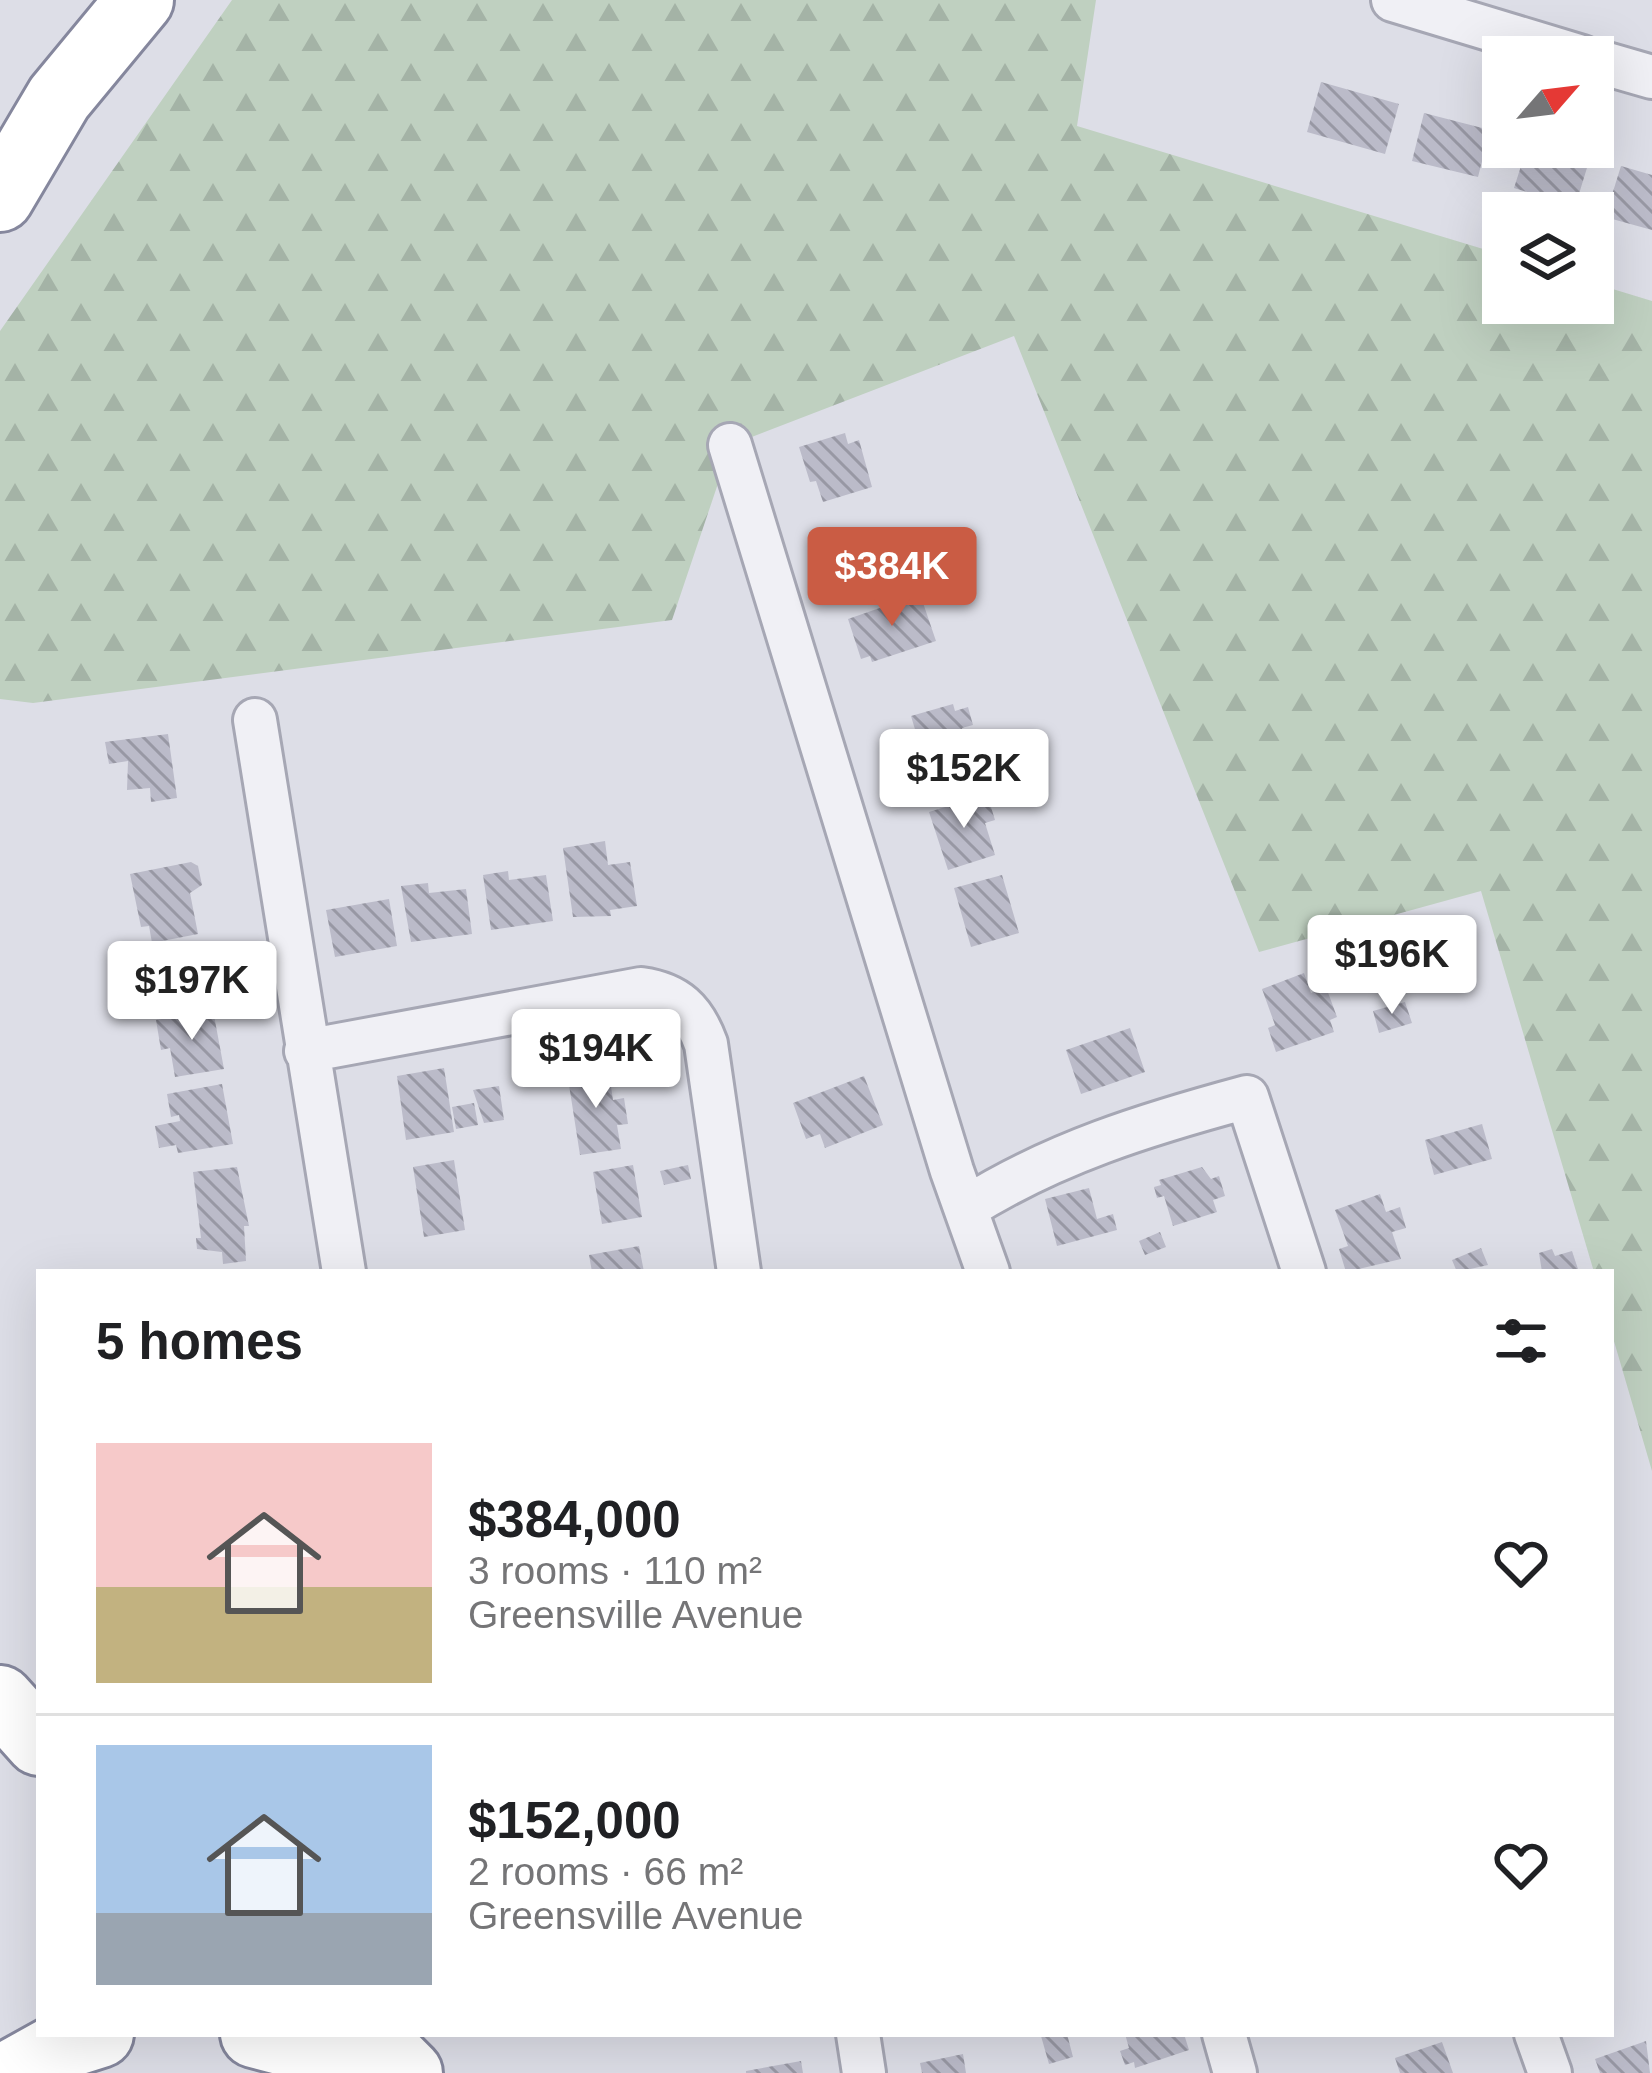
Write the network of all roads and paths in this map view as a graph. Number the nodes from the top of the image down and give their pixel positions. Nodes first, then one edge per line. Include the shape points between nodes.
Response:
1 (140, 0) edge
2 (1393, 0) edge
3 (1512, 36) edge
4 (1614, 66) edge
5 (1652, 77) edge
6 (0, 198) edge
7 (730, 445) dead end
8 (255, 720) dead end
9 (306, 1051) junction
10 (966, 1208) junction
11 (343, 1269) edge
12 (739, 1269) edge
13 (987, 1269) edge
14 (1303, 1269) edge
15 (0, 1699) edge
16 (36, 1739) edge
17 (91, 2037) edge
18 (265, 2037) edge
19 (373, 2037) edge
20 (858, 2037) edge
21 (1225, 2037) edge
22 (1537, 2037) edge
23 (12, 2073) edge
24 (345, 2073) edge
25 (409, 2073) edge
26 (864, 2073) edge
27 (1235, 2073) edge
28 (1550, 2073) edge

1 - 6 highway via 59,98
2 - 3 street
4 - 5 street
7 - 10 street
8 - 9 street
9 - 11 street
9 - 12 street via 641,989 682,1003 698,1022
10 - 13 street
10 - 14 street via 1090,1144 1247,1097
15 - 16 highway
17 - 23 highway
18 - 24 highway
19 - 25 highway
20 - 26 street
21 - 27 street
22 - 28 street

